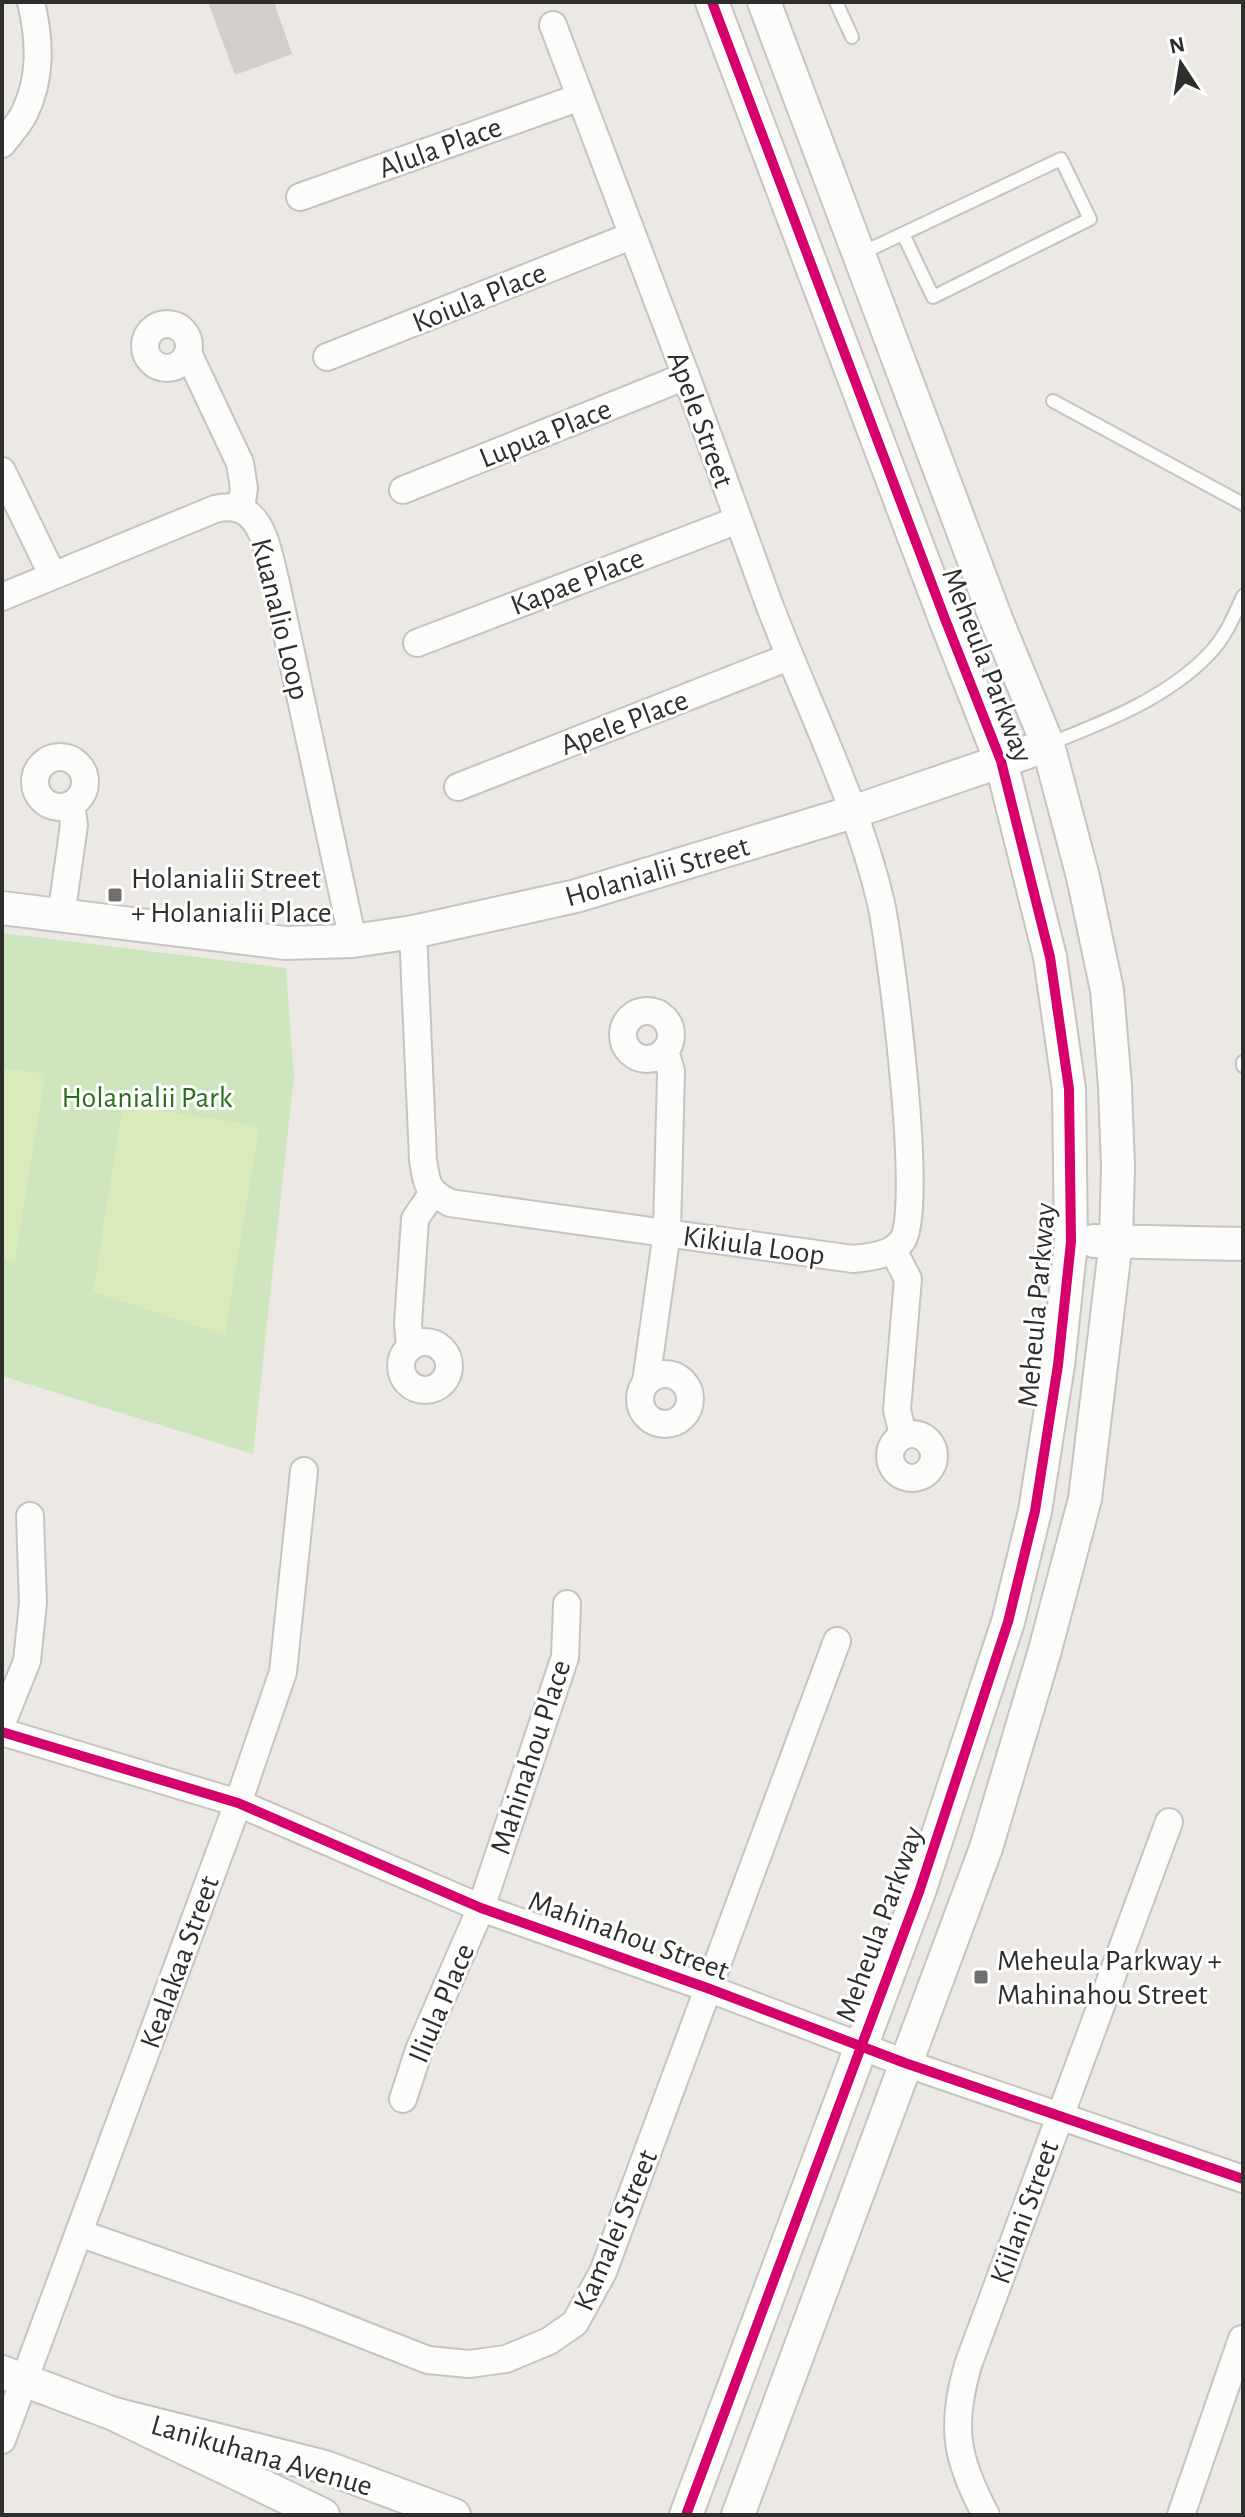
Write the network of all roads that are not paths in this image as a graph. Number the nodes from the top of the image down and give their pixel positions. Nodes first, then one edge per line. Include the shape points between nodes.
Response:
1 (31, 2) edge
2 (712, 2) edge
3 (764, 2) edge
4 (836, 2) edge
5 (553, 25) dead end
6 (852, 37) dead end
7 (580, 97) junction
8 (2, 144) edge
9 (300, 197) dead end
10 (903, 234) junction
11 (631, 236) junction
12 (859, 254) junction
13 (188, 353) dead end
14 (327, 357) dead end
15 (686, 376) junction
16 (1053, 401) dead end
17 (2, 471) edge
18 (403, 490) dead end
19 (1243, 504) edge
20 (241, 508) junction
21 (738, 520) junction
22 (52, 574) junction
23 (1243, 596) edge
24 (2, 597) edge
25 (417, 643) dead end
26 (789, 657) junction
27 (1048, 745) junction
28 (1001, 761) junction
29 (458, 787) dead end
30 (71, 805) dead end
31 (853, 812) junction
32 (2, 908) edge
33 (61, 917) junction
34 (413, 932) junction
35 (353, 941) junction
36 (665, 1051) dead end
37 (432, 1194) junction
38 (667, 1232) junction
39 (1116, 1241) junction
40 (1071, 1242) junction
41 (1243, 1244) edge
42 (893, 1250) junction
43 (410, 1347) dead end
44 (646, 1382) dead end
45 (903, 1435) dead end
46 (304, 1471) dead end
47 (30, 1516) dead end
48 (567, 1604) dead end
49 (837, 1641) dead end
50 (2, 1723) edge
51 (2, 1732) edge
52 (238, 1803) junction
53 (1169, 1822) dead end
54 (481, 1908) junction
55 (710, 1989) junction
56 (860, 2046) junction
57 (905, 2063) junction
58 (403, 2099) dead end
59 (1061, 2115) junction
60 (1243, 2179) edge
61 (79, 2233) junction
62 (1242, 2339) edge
63 (12, 2376) edge
64 (114, 2414) junction
65 (2, 2440) edge
66 (323, 2515) edge
67 (454, 2515) edge
68 (686, 2515) edge
69 (738, 2515) edge
70 (986, 2515) edge
71 (1181, 2515) edge

1 - 8 street via 39,65 24,114
2 - 28 street, Meheula Parkway
3 - 12 street, Meheula Parkway
4 - 6 lane
5 - 7 street, Apele Street
7 - 9 street, Alula Place
7 - 11 street, Apele Street
10 - 10 lane via 1061,159 1090,219 933,297
10 - 12 lane
11 - 14 street, Koiula Place
11 - 15 street, Apele Street
12 - 27 street, Meheula Parkway
13 - 20 street via 240,463
15 - 18 street, Lupua Place
15 - 21 street, Apele Street
16 - 19 lane
17 - 22 street
20 - 22 street, Kuanalio Loop via 215,509
20 - 35 street, Kuanalio Loop via 255,520 266,544
21 - 25 street, Kapae Place
21 - 26 street, Apele Street
22 - 24 street, Kuanalio Loop
23 - 27 lane, Holanialii Street via 1210,654 1160,693 1120,716
26 - 29 street, Apele Place
26 - 31 street, Apele Street
27 - 28 street, Holanialii Street
27 - 39 street, Meheula Parkway via 1107,990 1118,1167
28 - 31 street, Holanialii Street
28 - 40 street, Meheula Parkway via 1050,957 1069,1089
30 - 33 street via 74,825
31 - 34 street, Holanialii Street via 576,896
31 - 42 street via 881,905 908,1116 911,1213 904,1239
32 - 33 street, Holanialii Street
33 - 35 street, Holanialii Street via 285,943
34 - 35 street, Holanialii Street
34 - 37 street via 423,1160
36 - 38 street via 671,1071
37 - 38 street, Kikiula Loop via 450,1203
37 - 43 street via 415,1219
38 - 42 street, Kikiula Loop via 853,1259
38 - 44 street
39 - 40 street
39 - 41 street
39 - 57 street, Meheula Parkway via 1085,1499 986,1848
40 - 56 street, Meheula Parkway via 1035,1511 1008,1622 919,1892
42 - 45 street via 908,1279 897,1410
46 - 52 street, Kealakaa Street via 283,1672
47 - 50 street via 33,1603 27,1661
48 - 54 street, Mahinahou Place via 565,1657
49 - 55 street, Kamalei Street
51 - 52 street, Mahinahou Street
52 - 54 street, Mahinahou Street
52 - 61 street, Kealakaa Street
53 - 59 street, Kiilani Street
54 - 55 street, Mahinahou Street
54 - 58 street, Iliula Place
55 - 56 street, Mahinahou Street
55 - 61 street, Kamalei Street via 603,2272 575,2323 506,2359 469,2364 428,2360
56 - 57 street, Mahinahou Street
56 - 68 street, Meheula Parkway
57 - 59 street, Mahinahou Street
57 - 69 street, Meheula Parkway
59 - 60 street, Mahinahou Street
59 - 70 street, Kiilani Street via 958,2398 957,2441 966,2476
61 - 63 street, Kealakaa Street
62 - 71 street
63 - 64 street, Lanikuhana Avenue
63 - 65 street, Kealakaa Street
64 - 66 street, Lanikuhana Avenue
64 - 67 street, Lanikuhana Avenue via 325,2467

